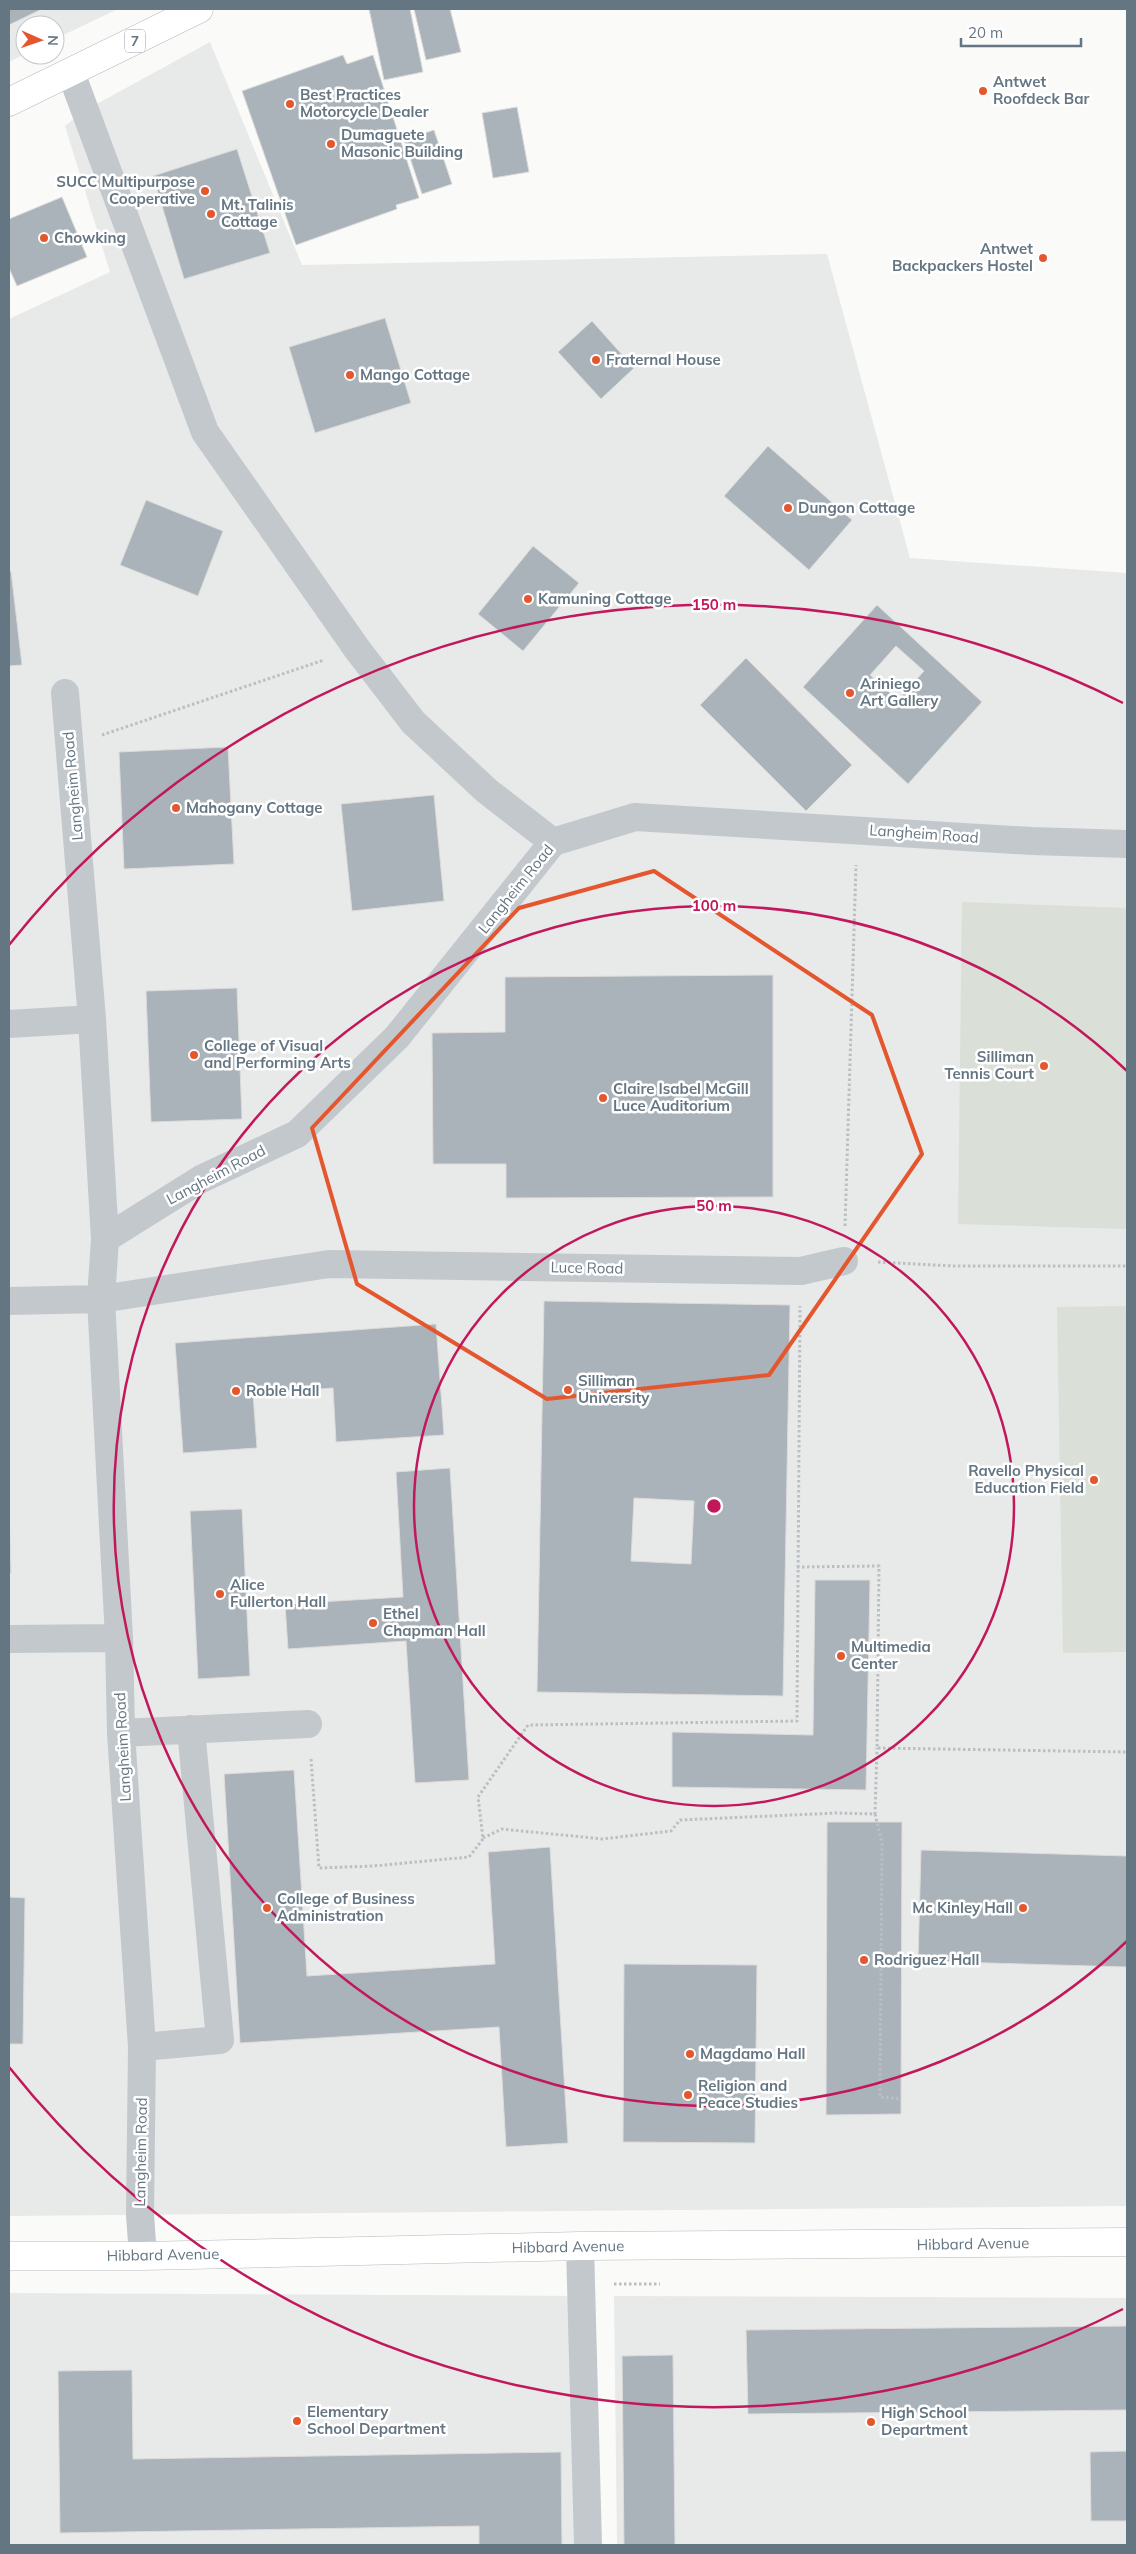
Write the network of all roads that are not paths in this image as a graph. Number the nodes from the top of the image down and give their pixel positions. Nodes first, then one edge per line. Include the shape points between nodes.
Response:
1 (199, 9) edge
2 (71, 72) junction
3 (9, 102) edge
4 (66, 693) dead end
5 (553, 842) junction
6 (1127, 844) edge
7 (92, 1019) junction
8 (9, 1024) edge
9 (105, 1239) junction
10 (844, 1261) road end
11 (101, 1298) junction
12 (9, 1301) edge
13 (120, 1638) junction
14 (9, 1640) edge
15 (308, 1724) road end
16 (191, 1729) junction
17 (121, 1733) junction
18 (142, 2047) junction
19 (1127, 2242) edge
20 (580, 2246) junction
21 (9, 2256) edge
22 (143, 2256) junction
23 (588, 2545) edge

1 - 2 main road, 7
2 - 3 main road, 7
2 - 5 street via 206,432 357,649 413,722 487,791
4 - 7 street, Langheim Road
5 - 6 street, Langheim Road via 635,817
5 - 9 street, Langheim Road via 397,1037 297,1134 201,1179
7 - 8 street
7 - 9 street, Langheim Road
9 - 11 street, Langheim Road
10 - 11 street, Luce Road via 801,1271 329,1264
11 - 12 street, Luce Road
11 - 13 street, Langheim Road
13 - 14 street
13 - 17 street, Langheim Road
15 - 16 street
16 - 17 street
16 - 18 street via 220,2040
17 - 18 street, Langheim Road
18 - 22 street, Langheim Road via 140,2215
19 - 20 main road, Hibbard Avenue
20 - 22 main road, Hibbard Avenue
20 - 23 street
21 - 22 main road, Hibbard Avenue

